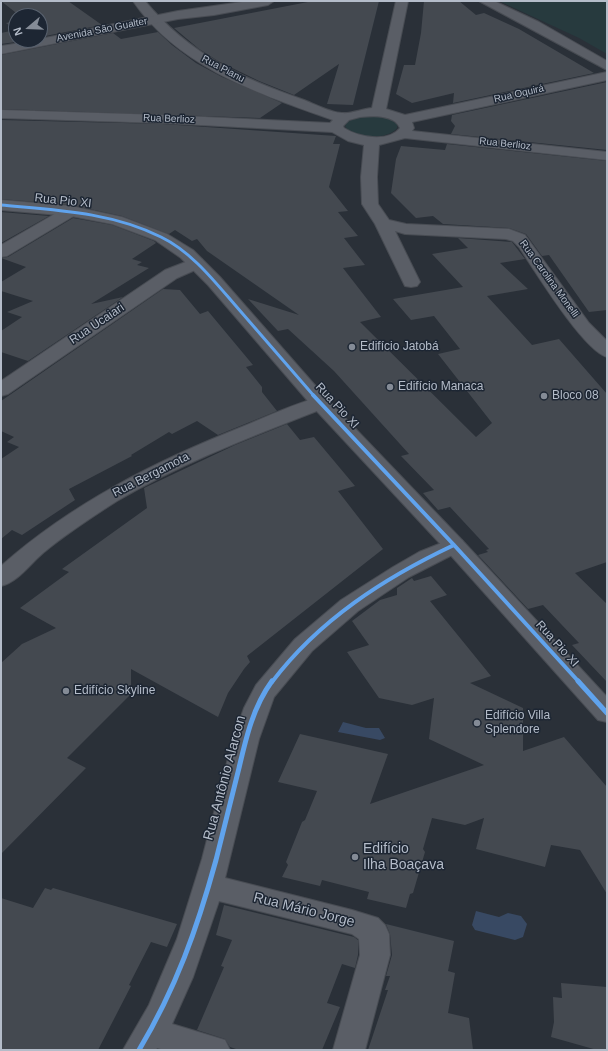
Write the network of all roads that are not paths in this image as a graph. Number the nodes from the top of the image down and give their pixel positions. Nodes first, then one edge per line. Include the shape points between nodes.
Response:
1 (139, 1) edge
2 (239, 1) edge
3 (268, 1) edge
4 (402, 1) edge
5 (485, 1) edge
6 (178, 15) junction
7 (155, 20) junction
8 (1, 50) edge
9 (607, 66) edge
10 (607, 76) edge
11 (324, 112) junction
12 (378, 112) junction
13 (431, 113) junction
14 (1, 114) edge
15 (340, 123) junction
16 (319, 127) junction
17 (403, 127) junction
18 (445, 138) junction
19 (372, 140) junction
20 (607, 156) edge
21 (1, 205) edge
22 (71, 211) junction
23 (383, 223) junction
24 (1, 252) edge
25 (196, 263) junction
26 (411, 282) dead end
27 (607, 351) edge
28 (1, 390) edge
29 (320, 403) junction
30 (454, 545) junction
31 (1, 580) edge
32 (607, 713) edge
33 (208, 886) junction
34 (145, 1041) edge
35 (214, 1050) edge
36 (349, 1050) edge

1 - 7 street, Rua Pianu
2 - 6 street, Avenida São Gualter
3 - 6 street, Avenida São Gualter
4 - 12 street
5 - 9 street via 535,25
6 - 7 street, Avenida São Gualter
7 - 8 street, Avenida São Gualter
7 - 11 street, Rua Pianu via 173,38 214,66 268,91
10 - 13 street, Rua Oquirá
11 - 15 street, Rua Pianu
11 - 16 street
12 - 15 street via 360,113
12 - 17 street via 393,115
13 - 17 street, Rua Oquirá
13 - 18 street via 428,120 429,128
14 - 16 street, Rua Berlioz via 163,118
15 - 16 street, Rua Berlioz
15 - 19 street, Rua Pianu via 341,133
17 - 18 street, Rua Berlioz
17 - 19 street, Rua Oquirá via 390,139
18 - 20 street, Rua Berlioz
19 - 23 street via 370,204
21 - 22 street, Rua Pio XI
22 - 24 street
22 - 25 street, Rua Pio XI via 137,227 178,247
23 - 26 street
23 - 27 street, Rua Carolina Monelli via 405,229 509,234 519,238 583,327
25 - 28 street, Rua Ucaiari via 171,274
25 - 29 street, Rua Pio XI
29 - 30 street, Rua Pio XI
29 - 31 street, Rua Bergamota via 189,456 115,493 46,538
30 - 32 street, Rua Pio XI
30 - 33 street, Rua Antônio Alarcon via 383,581 340,614 313,637 265,692 246,739
33 - 34 street, Rua Antônio Alarcon via 184,963
33 - 36 street, Rua Mário Jorge via 352,922 374,934 375,955
34 - 35 street

